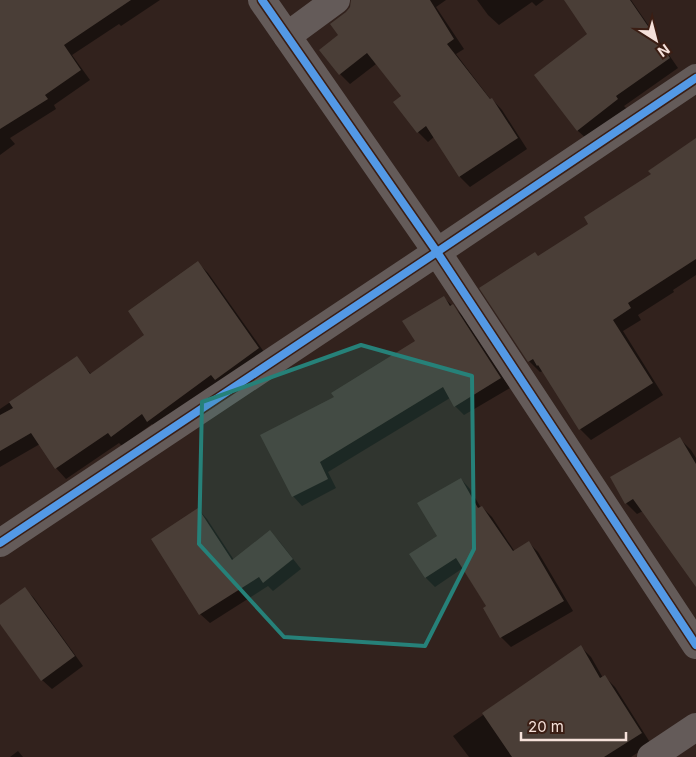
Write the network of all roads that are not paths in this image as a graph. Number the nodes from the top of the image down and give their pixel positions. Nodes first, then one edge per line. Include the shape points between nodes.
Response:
1 (262, 0) edge
2 (336, 0) edge
3 (287, 36) junction
4 (696, 78) edge
5 (437, 252) junction
6 (0, 543) edge
7 (696, 645) edge
8 (696, 727) edge
9 (651, 757) edge

1 - 3 street
2 - 3 street
3 - 5 street
4 - 5 street
5 - 6 street
5 - 7 street
8 - 9 street

